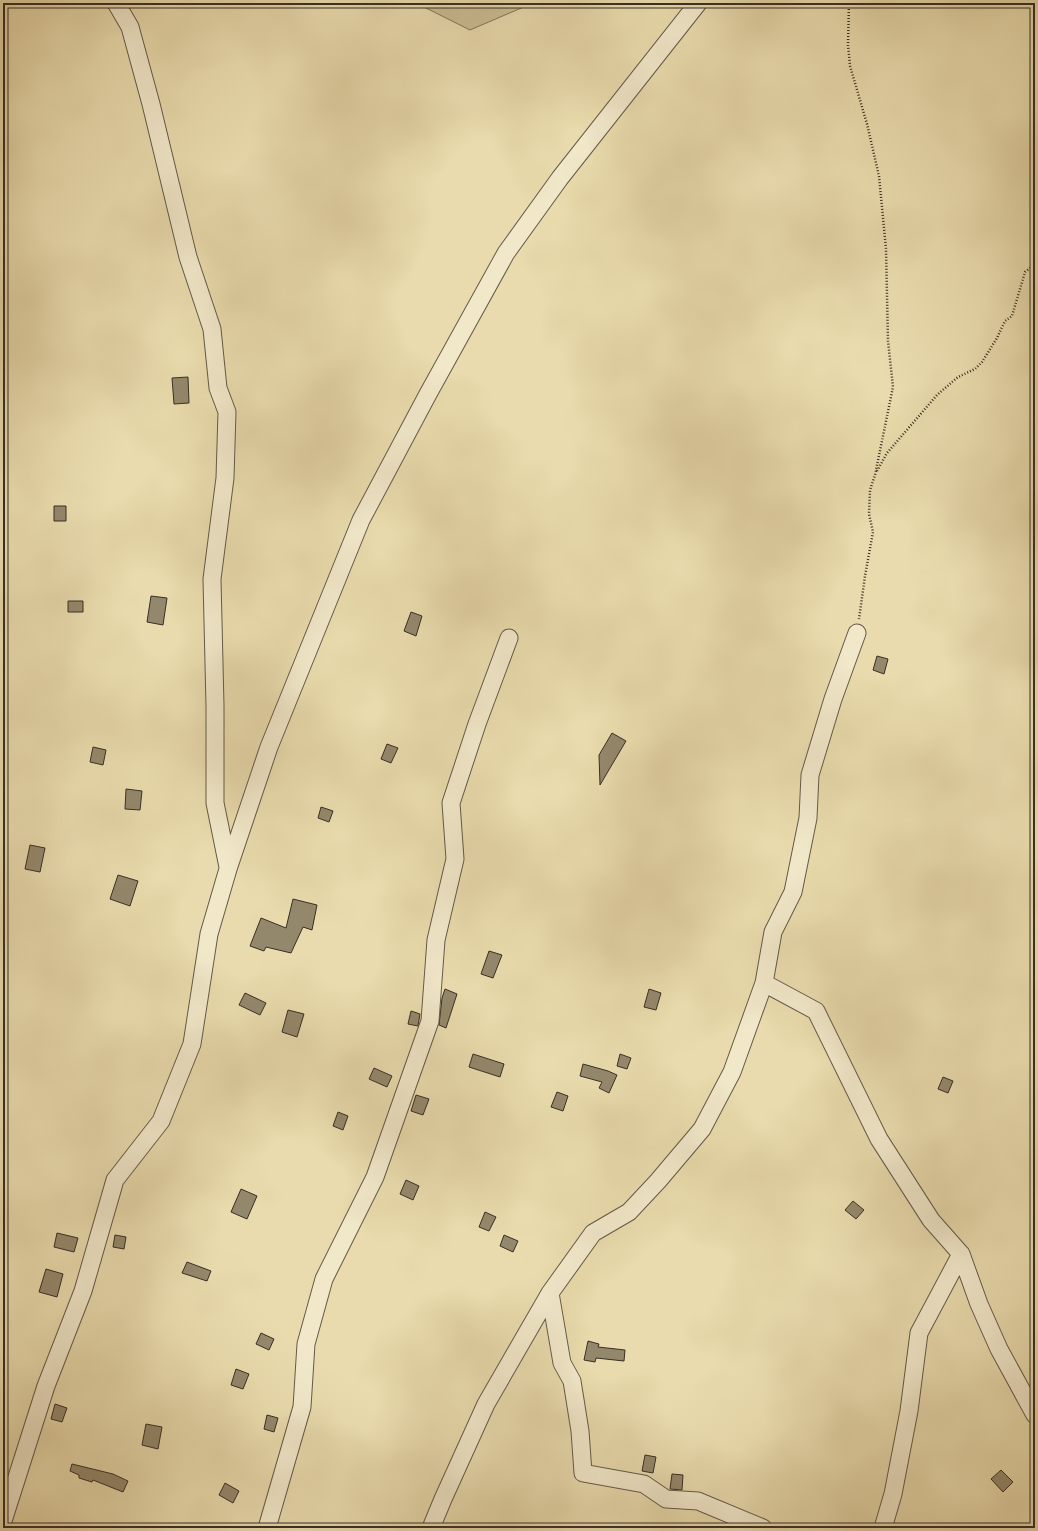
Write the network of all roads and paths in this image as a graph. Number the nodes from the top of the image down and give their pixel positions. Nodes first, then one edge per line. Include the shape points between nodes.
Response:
1 (116, 3) edge
2 (698, 3) edge
3 (849, 3) edge
4 (1035, 264) edge
5 (875, 475) junction
6 (857, 633) joint
7 (509, 638) dead end
8 (228, 869) junction
9 (764, 983) junction
10 (961, 1254) junction
11 (550, 1293) junction
12 (1035, 1415) edge
13 (3, 1521) edge
14 (267, 1528) edge
15 (432, 1528) edge
16 (764, 1528) edge
17 (883, 1528) edge

1 - 8 street via 130,27 188,257 212,329 218,388 227,412 225,478 212,579 216,803
2 - 8 street via 560,178 506,253 428,394 361,520 269,747
3 - 5 path via 850,66 868,124 879,176 886,250 888,341 893,387
4 - 5 path via 1025,272 1012,316 1005,321 982,362 975,369 958,377 937,395 887,453
5 - 6 path via 870,490 869,514 873,532
6 - 9 street via 810,775 808,818 793,892 773,932
7 - 14 street via 451,803 455,859 436,940 430,1021 375,1177 324,1279 306,1344 302,1406
8 - 13 street via 209,934 192,1044 161,1121 115,1180 83,1291 46,1386
9 - 10 street via 816,1011 879,1139 931,1220
9 - 11 street via 732,1072 702,1129 629,1212 593,1234
10 - 12 street via 999,1350
10 - 17 street via 919,1333 909,1411 893,1494
11 - 15 street via 486,1404
11 - 16 street via 562,1363 572,1382 580,1431 583,1473 644,1484 666,1499 698,1501

